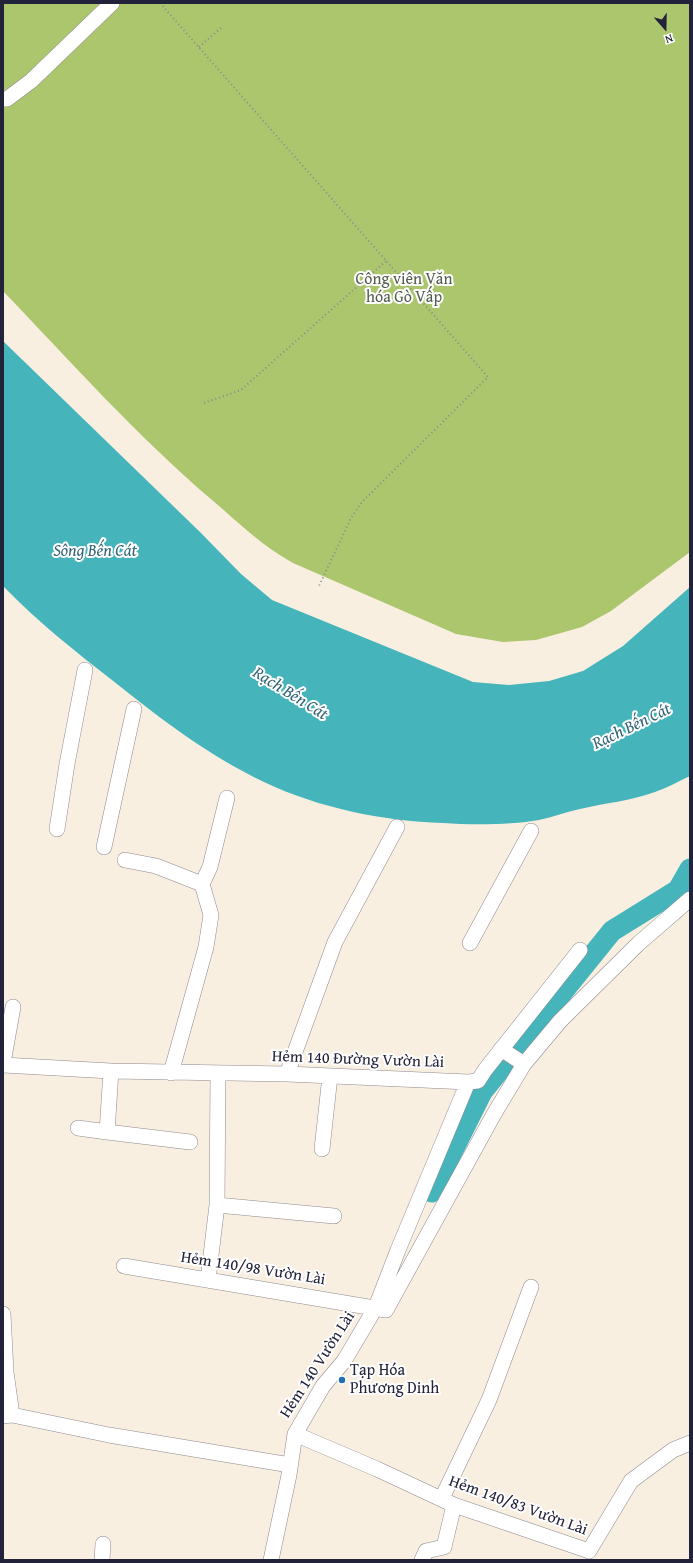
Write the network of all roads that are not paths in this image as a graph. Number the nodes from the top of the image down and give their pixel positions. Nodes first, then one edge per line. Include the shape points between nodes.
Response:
1 (112, 3) edge
2 (3, 100) edge
3 (85, 670) dead end
4 (134, 709) dead end
5 (227, 798) dead end
6 (397, 827) dead end
7 (57, 829) dead end
8 (531, 831) dead end
9 (104, 847) dead end
10 (126, 860) dead end
11 (202, 884) junction
12 (690, 899) edge
13 (470, 943) dead end
14 (580, 950) dead end
15 (13, 1007) dead end
16 (504, 1050) junction
17 (522, 1063) junction
18 (3, 1064) edge
19 (111, 1072) junction
20 (171, 1073) junction
21 (218, 1073) junction
22 (287, 1074) junction
23 (330, 1076) junction
24 (468, 1082) junction
25 (78, 1128) dead end
26 (107, 1132) junction
27 (190, 1142) dead end
28 (322, 1149) dead end
29 (217, 1205) junction
30 (334, 1216) dead end
31 (124, 1266) dead end
32 (208, 1280) junction
33 (531, 1287) dead end
34 (376, 1307) junction
35 (3, 1314) edge
36 (5, 1372) edge
37 (8, 1415) edge
38 (295, 1434) junction
39 (690, 1443) edge
40 (290, 1465) junction
41 (448, 1501) junction
42 (103, 1544) dead end
43 (587, 1556) edge
44 (102, 1560) edge
45 (271, 1560) edge
46 (422, 1560) edge

1 - 2 street via 31,81
3 - 7 street via 66,764
4 - 9 street
5 - 11 street via 210,867
6 - 22 street via 335,942
8 - 13 street
10 - 11 street via 156,866
11 - 20 street via 211,910 206,947
12 - 17 street via 638,944 560,1021
14 - 16 street
15 - 18 street
16 - 17 street
16 - 24 street via 478,1082
17 - 34 street via 386,1310
18 - 19 street, Hẻm 140 Đường Vườn Lài
19 - 20 street, Hẻm 140 Đường Vườn Lài
19 - 26 street
20 - 21 street, Hẻm 140 Đường Vườn Lài
21 - 22 street, Hẻm 140 Đường Vườn Lài
21 - 29 street
22 - 23 street, Hẻm 140 Đường Vườn Lài
23 - 24 street, Hẻm 140 Đường Vườn Lài
23 - 28 street
24 - 34 street
25 - 26 street
26 - 27 street
29 - 30 street
29 - 32 street
31 - 32 street, Hẻm 140/98 Vườn Lài
32 - 34 street, Hẻm 140/98 Vườn Lài
33 - 41 street
34 - 38 street, Hẻm 140 Vườn Lài via 344,1361 323,1386
35 - 36 street
36 - 37 street
37 - 40 street via 109,1436
38 - 40 street, Hẻm 140 Vườn Lài
38 - 41 street, Hẻm 140/83 Vườn Lài
39 - 43 street, Hẻm 140/83 Vườn Lài via 673,1450 631,1481
40 - 45 street, Hẻm 140 Vườn Lài
41 - 43 street, Hẻm 140/83 Vườn Lài
41 - 46 street via 444,1547 426,1551
42 - 44 street

